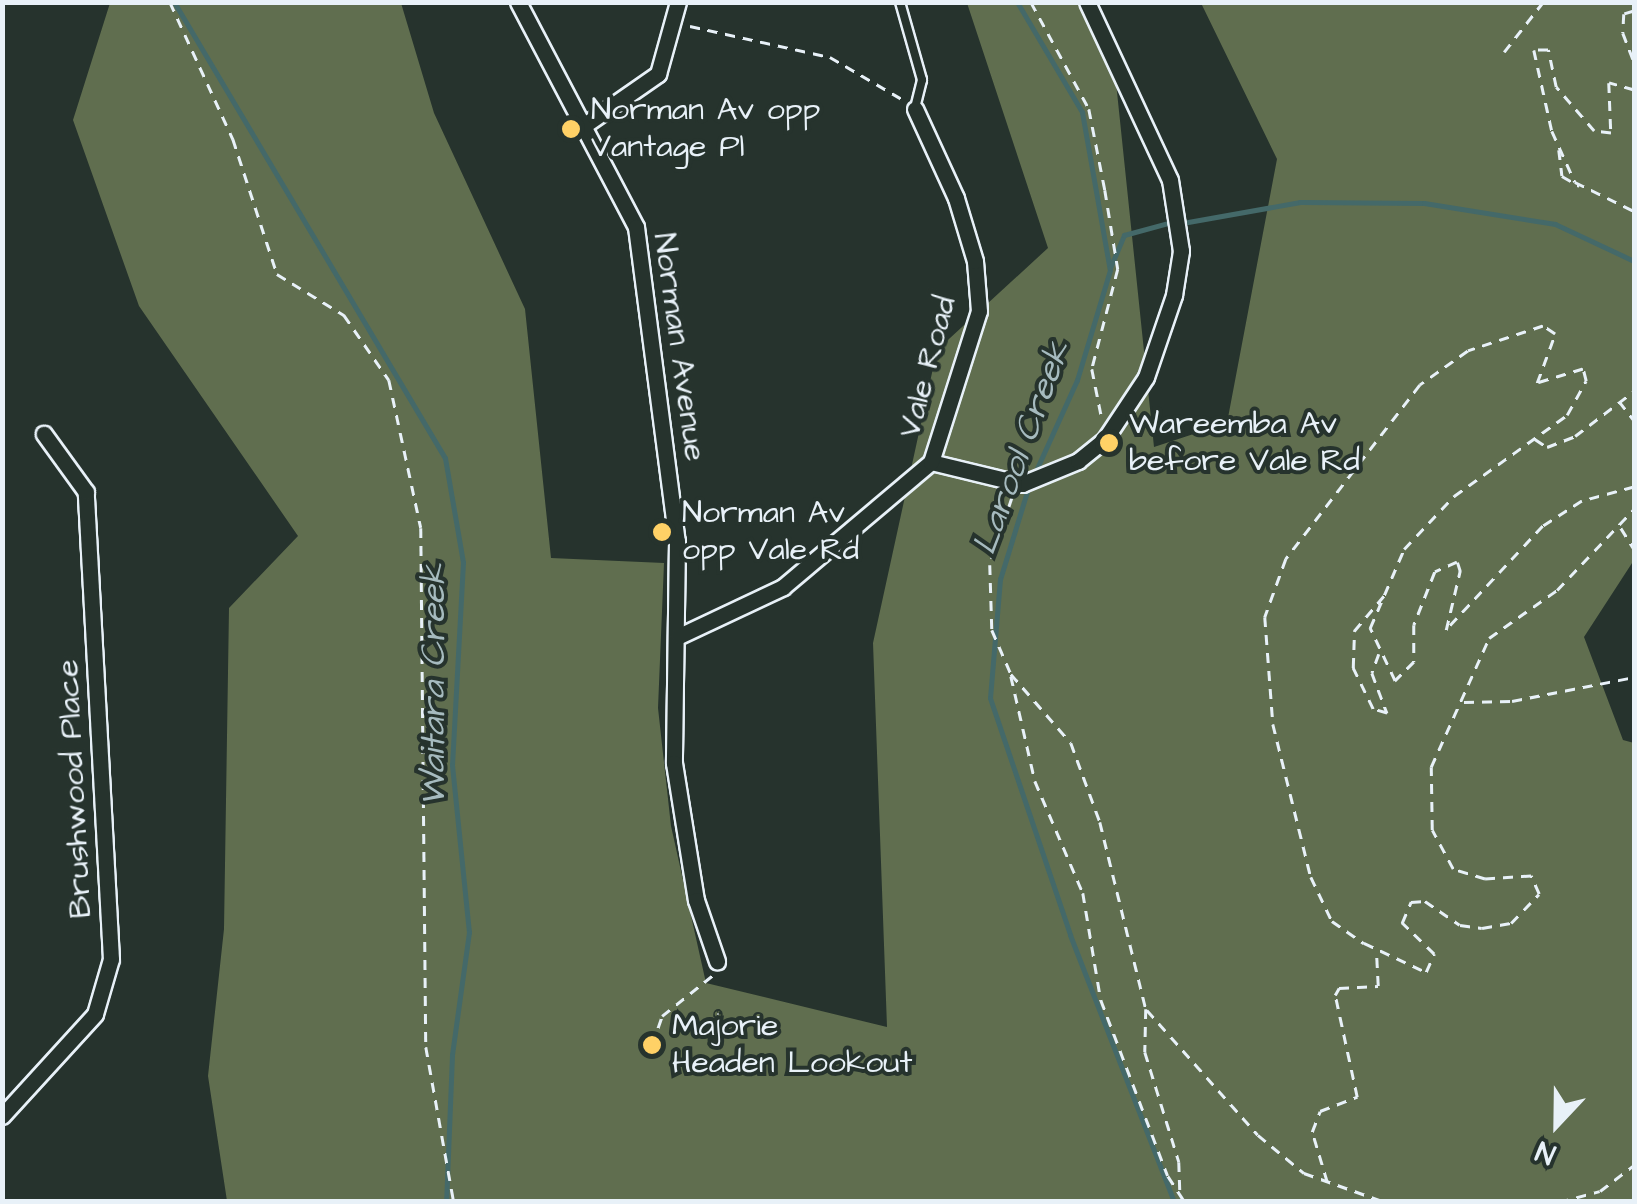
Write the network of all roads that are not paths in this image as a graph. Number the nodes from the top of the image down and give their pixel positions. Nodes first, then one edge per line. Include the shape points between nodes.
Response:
1 (518, 2) edge
2 (678, 2) edge
3 (900, 2) edge
4 (1087, 2) edge
5 (915, 109) joint
6 (586, 124) junction
7 (44, 434) dead end
8 (931, 462) junction
9 (679, 636) junction
10 (718, 962) road end
11 (2, 1116) edge

1 - 6 street, Norman Avenue
2 - 6 street via 658,74
3 - 5 lane via 922,80
4 - 8 street via 1170,180 1181,251 1146,376 1106,440 1045,480 1020,483
5 - 8 street, Vale Road via 956,198 975,262 979,310
6 - 9 street, Norman Avenue via 622,190 645,274 676,541
7 - 11 street, Brushwood Place via 86,492 111,958 95,1014
8 - 9 street, Vale Road via 783,587
9 - 10 street, Norman Avenue via 671,684 674,762 696,900

